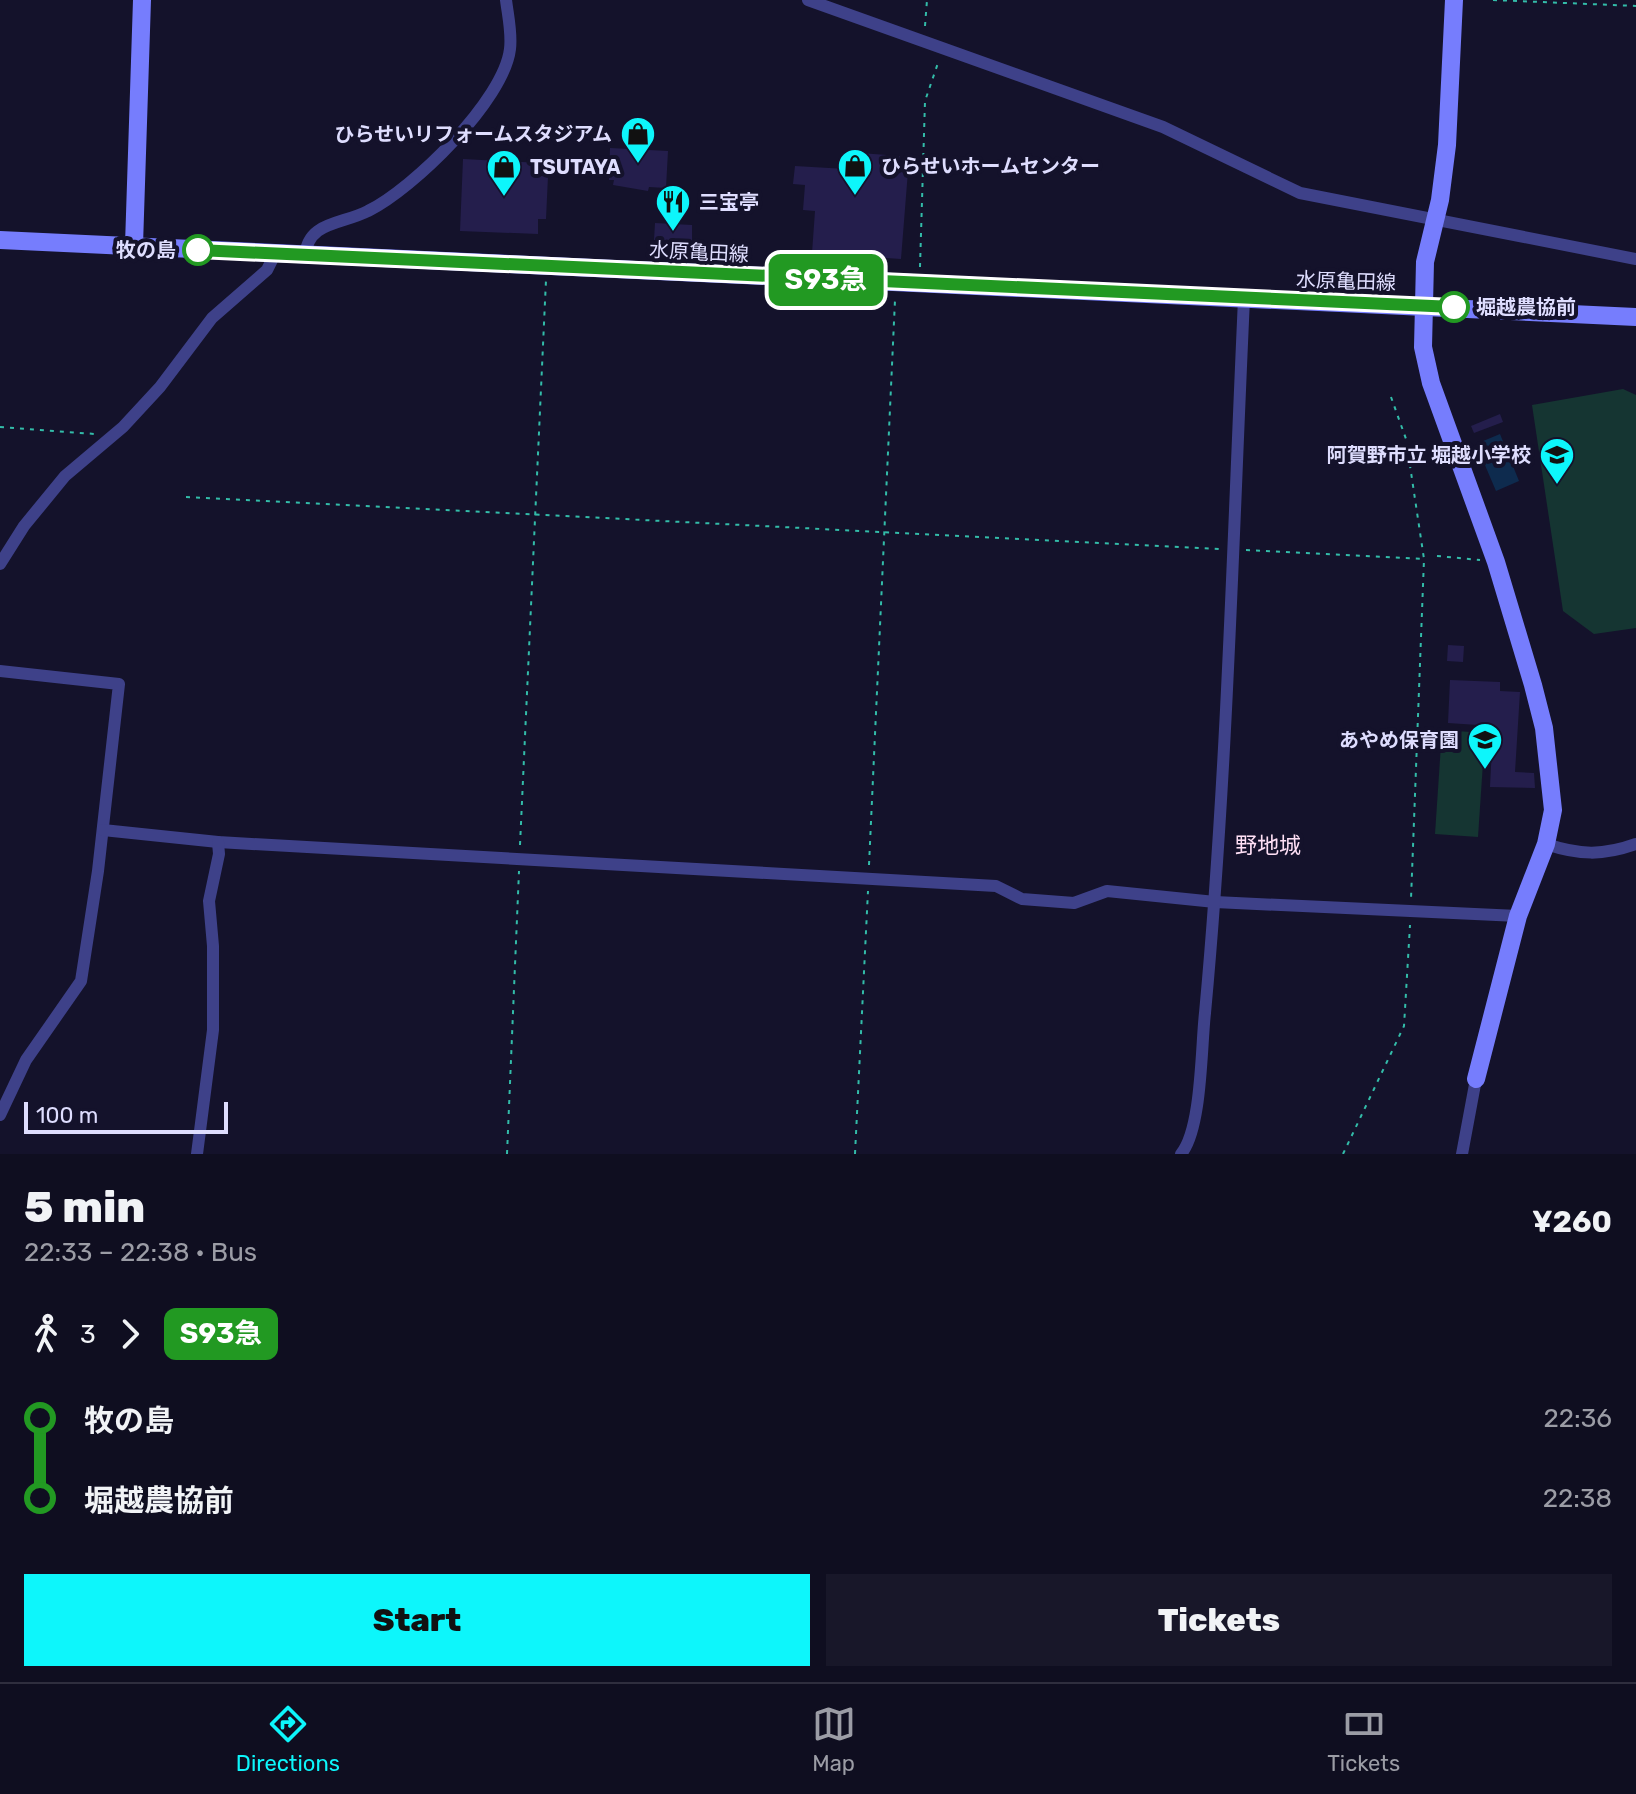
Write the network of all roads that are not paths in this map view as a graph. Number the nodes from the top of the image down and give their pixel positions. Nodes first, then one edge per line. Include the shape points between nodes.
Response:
1 (142, 0) edge
2 (506, 0) edge
3 (808, 0) edge
4 (1454, 0) edge
5 (1433, 218) junction
6 (0, 240) edge
7 (134, 245) junction
8 (275, 254) junction
9 (305, 256) junction
10 (1636, 259) edge
11 (1244, 299) junction
12 (1423, 305) junction
13 (1636, 317) edge
14 (0, 564) edge
15 (0, 671) edge
16 (103, 830) junction
17 (218, 842) junction
18 (1546, 844) junction
19 (1636, 844) edge
20 (1215, 902) junction
21 (1518, 916) junction
22 (1476, 1079) joint
23 (0, 1115) edge
24 (197, 1154) edge
25 (1181, 1154) edge
26 (1462, 1154) edge

1 - 7 main road
2 - 9 street via 510,48 504,69 464,131 393,195 368,211 314,231 306,241
3 - 5 street via 1163,127 1300,193
4 - 5 main road via 1447,145
5 - 10 street
5 - 12 main road
6 - 7 main road, 水原亀田線
7 - 8 main road, 水原亀田線
8 - 9 main road, 水原亀田線
8 - 14 street via 267,270 212,318 160,387 65,476
9 - 11 main road, 水原亀田線
11 - 12 main road, 水原亀田線
11 - 20 street
12 - 13 main road, 水原亀田線
12 - 18 main road via 1423,347 1431,383 1496,562 1544,728 1553,810
15 - 16 street via 119,684
16 - 17 street
16 - 23 street via 81,981 26,1060
17 - 20 street via 996,886 1022,899 1074,903 1107,891
17 - 24 street via 209,901 213,1030
18 - 19 street via 1575,854
18 - 21 main road
20 - 21 street
20 - 25 street via 1197,1092 1189,1145
21 - 22 main road
22 - 26 street

